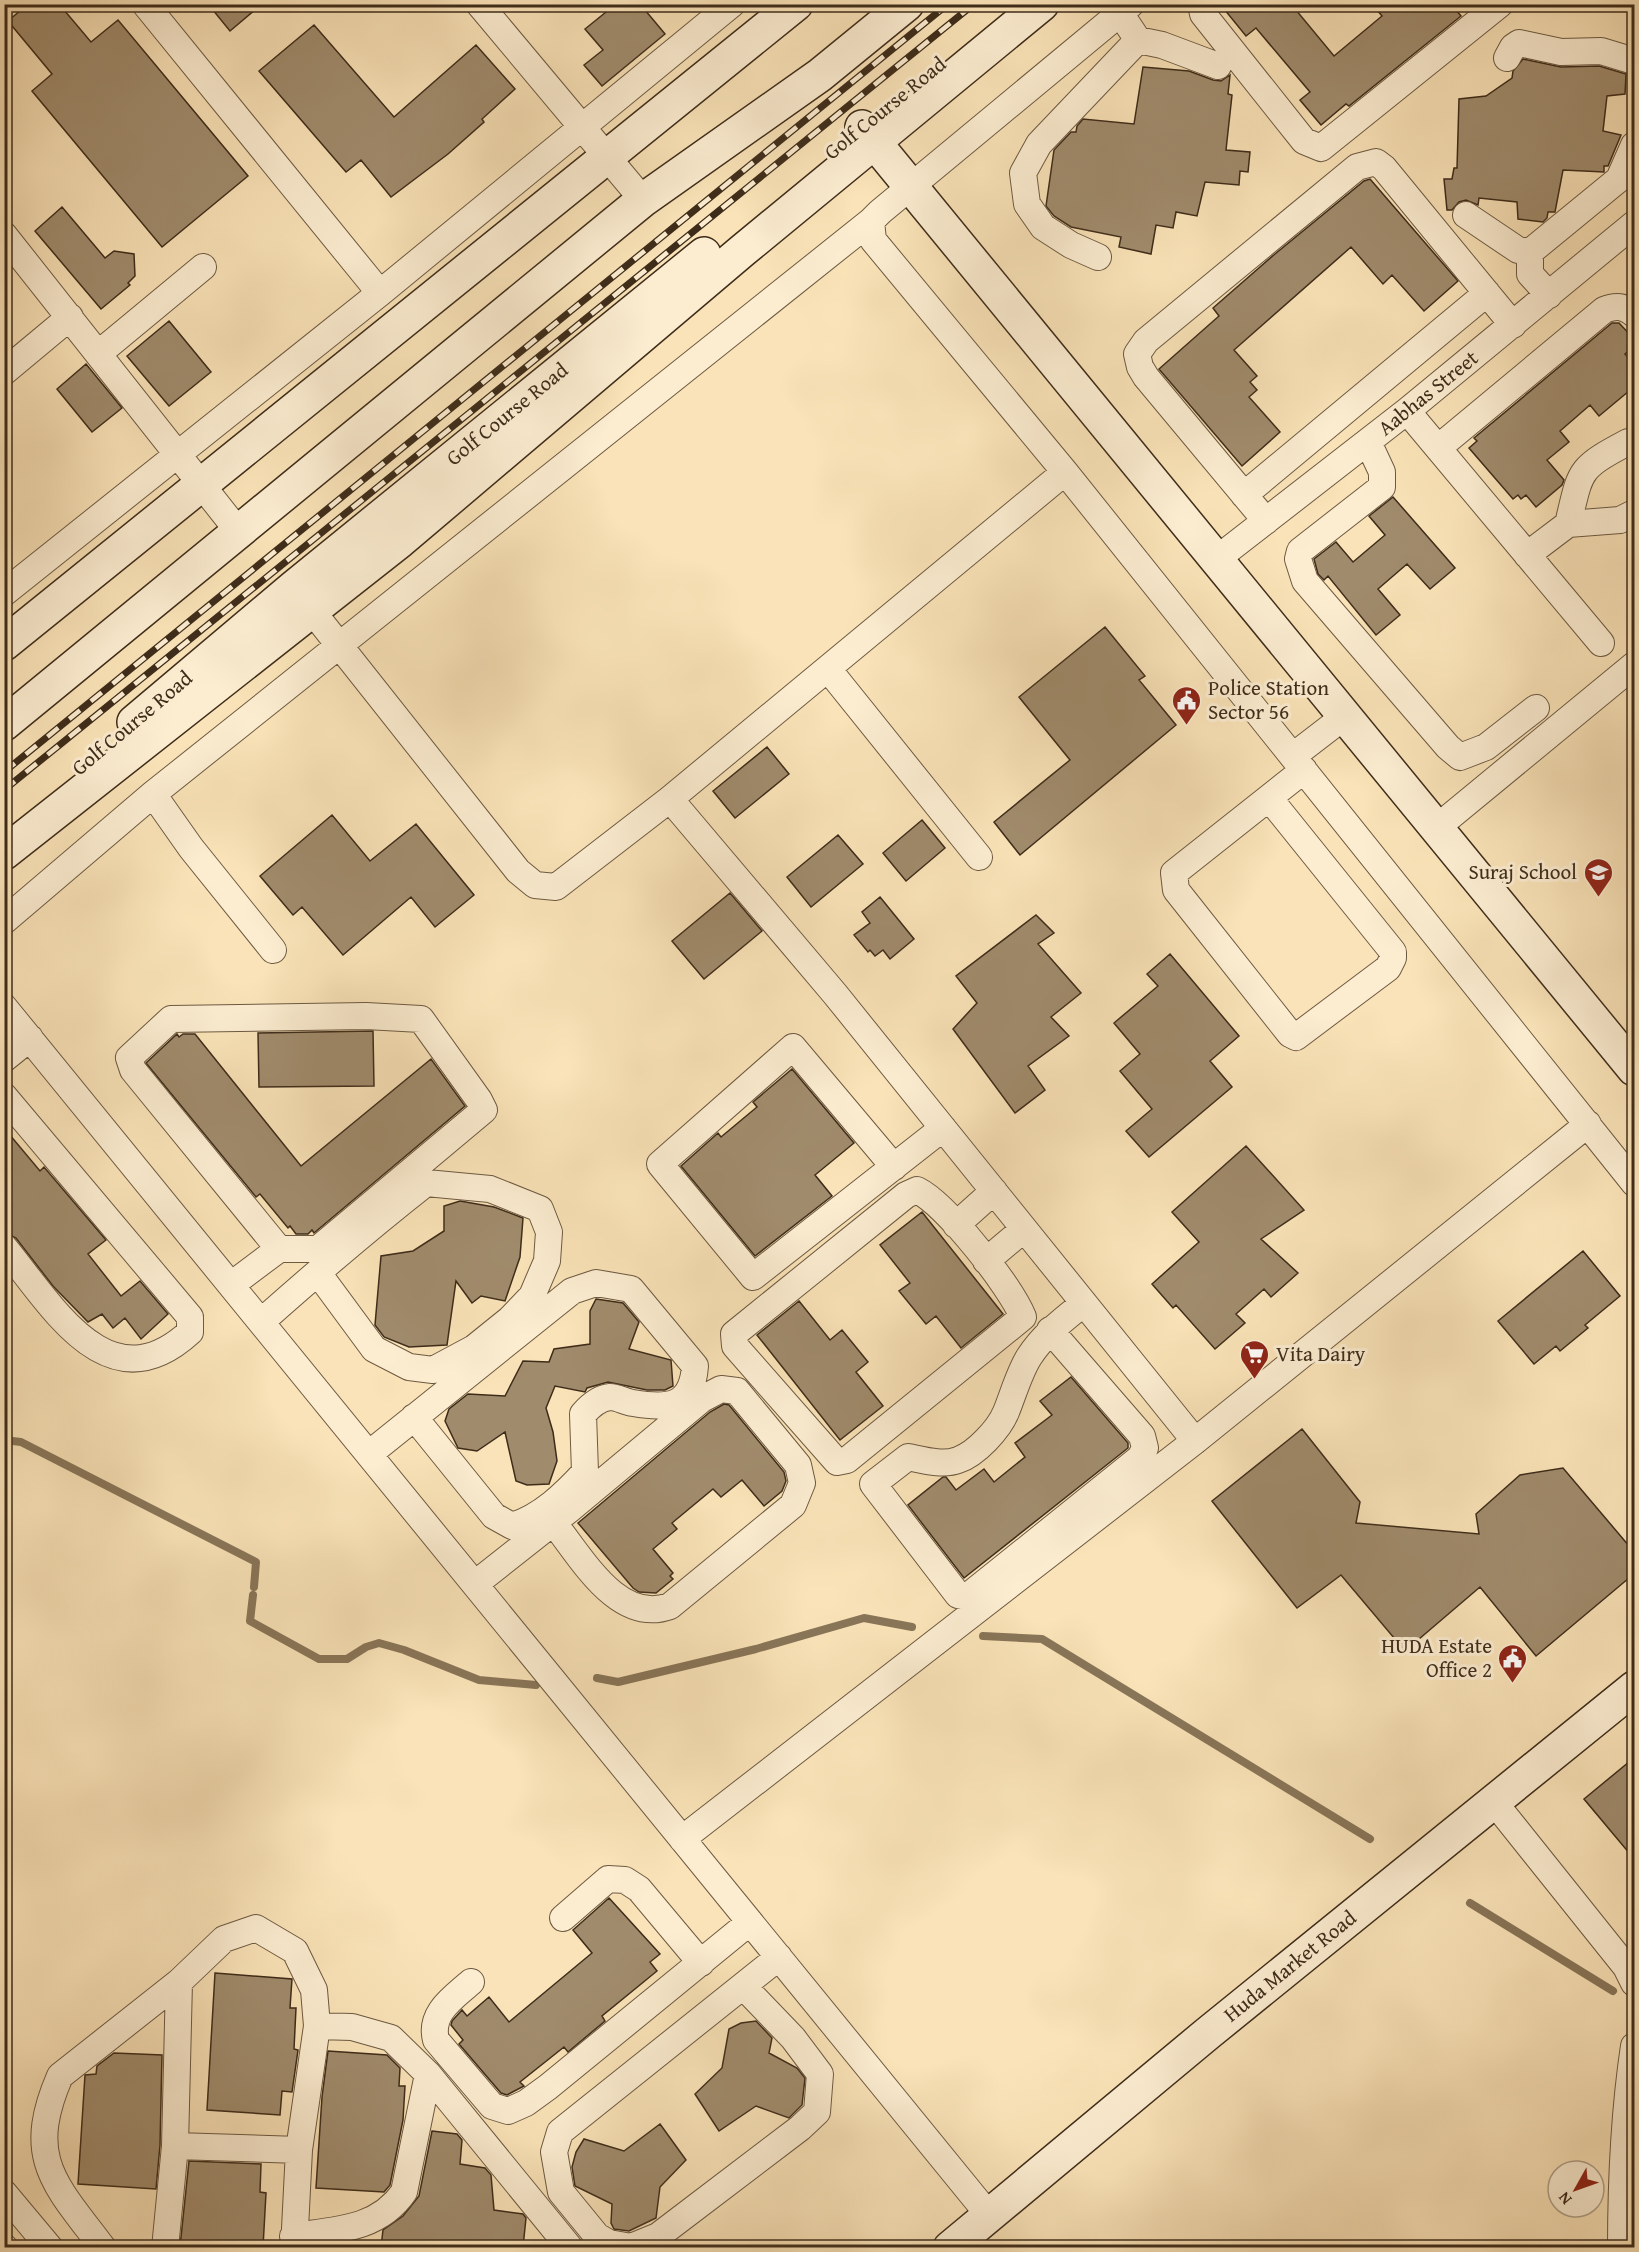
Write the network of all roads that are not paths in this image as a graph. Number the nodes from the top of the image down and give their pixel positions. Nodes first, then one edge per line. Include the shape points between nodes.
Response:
1 (145, 4) edge
2 (479, 4) edge
3 (732, 4) edge
4 (796, 4) edge
5 (907, 4) edge
6 (1013, 4) edge
7 (1042, 4) edge
8 (1201, 4) edge
9 (1500, 4) edge
10 (1125, 9) edge
11 (1138, 40) junction
12 (1507, 58) dead end
13 (1635, 61) edge
14 (1218, 66) dead end
15 (580, 127) junction
16 (868, 135) junction
17 (1635, 145) edge
18 (607, 158) junction
19 (911, 187) junction
20 (643, 200) junction
21 (1466, 215) dead end
22 (871, 221) junction
23 (1635, 224) edge
24 (4, 235) edge
25 (1530, 252) junction
26 (1098, 257) dead end
27 (203, 267) dead end
28 (1486, 292) junction
29 (380, 293) junction
30 (1549, 295) junction
31 (1635, 314) edge
32 (70, 317) junction
33 (1513, 325) junction
34 (98, 354) junction
35 (4, 372) edge
36 (1407, 411) junction
37 (1368, 442) junction
38 (1635, 442) edge
39 (1438, 448) junction
40 (177, 455) junction
41 (1065, 472) junction
42 (202, 485) junction
43 (1244, 495) junction
44 (1635, 513) edge
45 (1266, 521) junction
46 (1568, 524) junction
47 (238, 531) junction
48 (1527, 555) junction
49 (1218, 558) junction
50 (4, 593) edge
51 (303, 599) junction
52 (1601, 643) dead end
53 (4, 644) edge
54 (340, 646) junction
55 (1635, 665) edge
56 (828, 669) junction
57 (1536, 708) dead end
58 (1345, 716) junction
59 (4, 724) edge
60 (1299, 763) junction
61 (153, 794) junction
62 (1269, 798) junction
63 (670, 799) junction
64 (4, 827) edge
65 (1436, 829) junction
66 (4, 853) edge
67 (979, 857) dead end
68 (4, 921) edge
69 (273, 950) dead end
70 (4, 1007) edge
71 (30, 1038) junction
72 (4, 1059) edge
73 (1635, 1069) edge
74 (4, 1096) edge
75 (1588, 1124) junction
76 (943, 1128) junction
77 (894, 1167) junction
78 (1635, 1183) edge
79 (994, 1191) junction
80 (956, 1225) junction
81 (1024, 1229) junction
82 (4, 1247) edge
83 (279, 1249) junction
84 (986, 1261) junction
85 (318, 1273) junction
86 (231, 1285) junction
87 (1084, 1303) junction
88 (261, 1322) junction
89 (1050, 1330) junction
90 (414, 1417) junction
91 (1195, 1441) junction
92 (369, 1454) junction
93 (553, 1522) junction
94 (475, 1584) junction
95 (1635, 1688) edge
96 (1494, 1802) junction
97 (682, 1839) junction
98 (563, 1918) dead end
99 (750, 1922) junction
100 (779, 1957) junction
101 (701, 1963) junction
102 (178, 1982) junction
103 (471, 1982) dead end
104 (1635, 1983) edge
105 (743, 1986) junction
106 (317, 2026) junction
107 (1635, 2046) edge
108 (428, 2074) junction
109 (175, 2146) junction
110 (299, 2150) junction
111 (4, 2193) edge
112 (988, 2214) junction
113 (294, 2242) edge
114 (50, 2247) edge
115 (103, 2247) edge
116 (165, 2247) edge
117 (570, 2247) edge
118 (950, 2247) edge
119 (1621, 2247) edge

1 - 29 street
2 - 15 street
3 - 15 street
4 - 18 street
5 - 20 street via 820,75
6 - 16 street, Golf Course Road
7 - 16 street
8 - 9 street via 1203,14 1304,141 1321,148
10 - 11 street
10 - 19 street
11 - 14 street
11 - 26 street via 1039,144 1023,173 1027,204 1043,227
12 - 13 street via 1519,43 1561,52 1601,51
15 - 18 street
15 - 29 street
16 - 19 street
16 - 51 street, Golf Course Road
17 - 25 street via 1619,179
18 - 20 street
18 - 42 street
19 - 22 street
19 - 49 street
20 - 47 street
21 - 25 street via 1518,250
22 - 41 street via 870,230 877,246
22 - 54 street
23 - 30 street, Aabhas Street
24 - 32 street
25 - 30 street via 1530,274
27 - 34 street
28 - 33 street
28 - 43 street
28 - 43 street via 1376,162 1357,167 1241,260 1146,340 1137,354 1146,377
29 - 40 street
30 - 33 street, Aabhas Street
31 - 39 street via 1614,306 1604,310
32 - 34 street
32 - 35 street
33 - 36 street, Aabhas Street
34 - 40 street
36 - 37 street, Aabhas Street
36 - 39 street
37 - 45 street, Aabhas Street
37 - 57 street via 1382,472 1382,487 1300,551 1298,559 1305,580 1460,757 1486,747
38 - 46 street via 1594,460 1578,478
39 - 48 street
40 - 42 street
40 - 50 street
41 - 56 street
41 - 60 street
42 - 47 street
42 - 53 street
43 - 45 street
44 - 46 street via 1620,520
45 - 49 street, Aabhas Street
46 - 48 street
47 - 59 street
48 - 52 street
49 - 58 street
51 - 54 street
51 - 64 street, Golf Course Road
51 - 66 street
54 - 61 street
54 - 63 street via 518,871 536,885 556,887
55 - 65 street
56 - 63 street
56 - 67 street
58 - 60 street
58 - 65 street
60 - 62 street
60 - 75 street
61 - 68 street
61 - 69 street
62 - 62 street via 1174,873 1174,882 1176,890 1290,1034 1296,1036 1388,968 1393,952
63 - 76 street
65 - 73 street
70 - 71 street
71 - 72 street
71 - 86 street
74 - 82 street via 190,1317 190,1332 178,1343 142,1360 111,1356 90,1346
75 - 78 street
75 - 91 street
76 - 77 street
76 - 79 street
77 - 77 street via 753,1277 660,1164 793,1047
79 - 80 street
79 - 81 street
80 - 84 street
80 - 84 street via 928,1196 917,1190 906,1195 741,1326 734,1334 735,1346 819,1444 837,1462 847,1460 1023,1317
81 - 84 street
81 - 87 street
83 - 83 street via 318,1249 484,1110 421,1019 171,1019 129,1058 133,1070
83 - 86 street
85 - 85 street via 426,1183 490,1189 540,1209 549,1232 548,1261 532,1296 474,1348 433,1370 409,1367 374,1349
85 - 88 street
86 - 88 street
87 - 89 street
87 - 91 street
88 - 92 street
89 - 89 street via 1028,1359 998,1429 988,1438 958,1461 908,1457 873,1484 958,1595 967,1596 1140,1458 1145,1448 1142,1436
90 - 90 street via 572,1291 596,1283 632,1289 695,1366 694,1383 683,1401 667,1406 610,1397 593,1403 583,1414 585,1472 567,1492 512,1526 494,1516
90 - 92 street
91 - 97 street
92 - 94 street
93 - 93 street via 702,1399 721,1389 737,1391 798,1465 802,1483 794,1505 670,1606 657,1611 637,1609 615,1598
93 - 94 street
94 - 97 street
95 - 96 street, Huda Market Road
96 - 104 street
96 - 112 street, Huda Market Road
97 - 99 street
98 - 101 street via 608,1880 624,1880 639,1889
99 - 100 street
99 - 101 street
100 - 105 street
100 - 112 street
101 - 103 street via 548,2087 508,2111 492,2106 436,2040 433,2029 442,2007
102 - 106 street via 224,1939 256,1928 295,1951 314,1990
102 - 109 street
102 - 115 street via 60,2076 50,2098 45,2131 48,2170
105 - 105 street via 560,2132 555,2152 561,2192 597,2236 609,2243 631,2247 658,2236 817,2112 820,2074 793,2038
106 - 108 street via 352,2026 391,2038
106 - 110 street
107 - 119 street via 1622,2173
108 - 113 street via 404,2192 396,2204 359,2227
108 - 117 street
109 - 110 street
109 - 116 street
110 - 113 street
111 - 114 street
112 - 118 street, Huda Market Road

